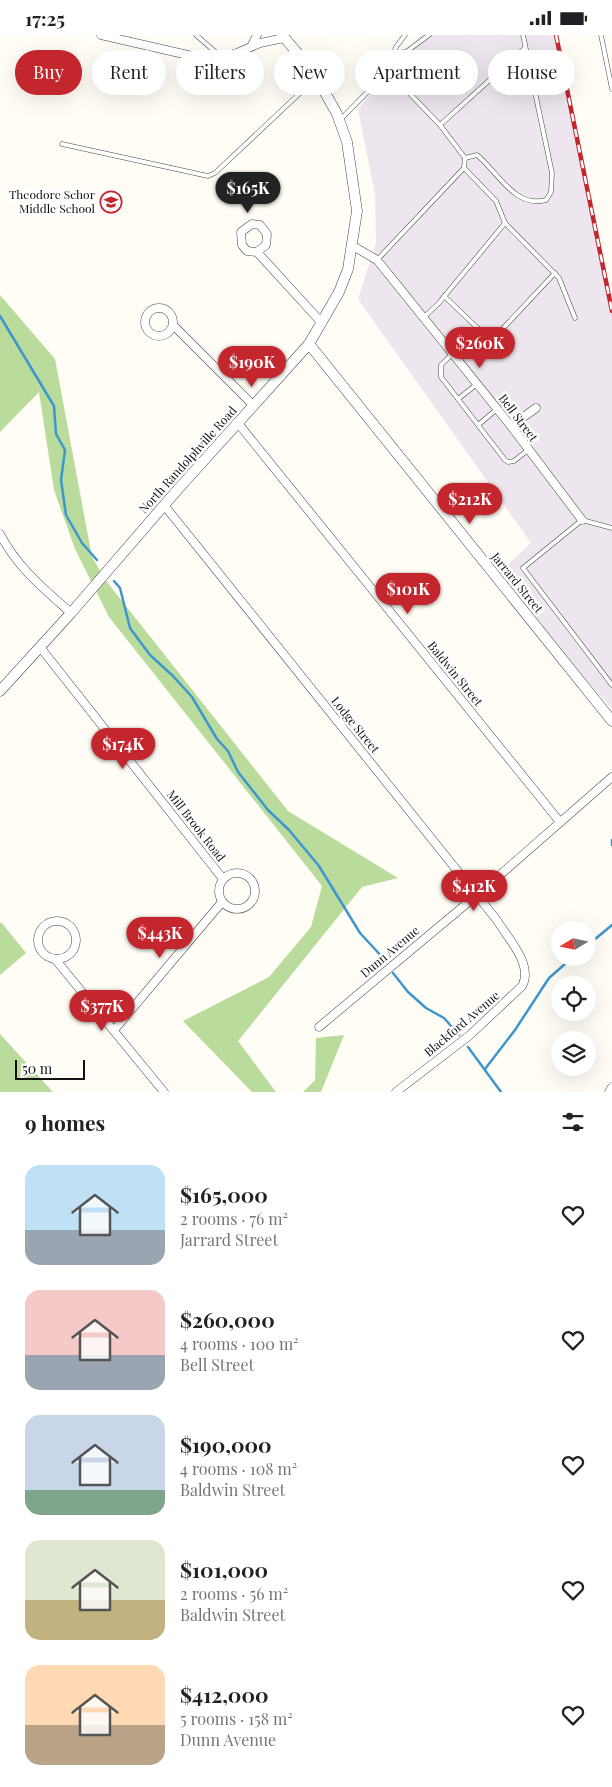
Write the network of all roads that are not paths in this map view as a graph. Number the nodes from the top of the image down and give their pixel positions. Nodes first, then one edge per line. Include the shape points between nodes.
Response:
1 (101, 35) edge
2 (196, 35) edge
3 (257, 35) edge
4 (405, 35) edge
5 (429, 35) edge
6 (522, 35) edge
7 (601, 35) edge
8 (283, 36) edge
9 (252, 45) junction
10 (525, 48) junction
11 (213, 50) edge
12 (243, 50) edge
13 (294, 50) edge
14 (396, 50) edge
15 (407, 50) edge
16 (176, 52) edge
17 (612, 89) edge
18 (297, 95) edge
19 (326, 95) edge
20 (364, 95) edge
21 (411, 95) edge
22 (339, 120) junction
23 (440, 125) junction
24 (62, 144) dead end
25 (465, 157) junction
26 (464, 168) junction
27 (505, 223) junction
28 (353, 246) junction
29 (257, 252) dead end
30 (377, 261) junction
31 (555, 273) junction
32 (444, 296) junction
33 (424, 318) junction
34 (575, 318) dead end
35 (321, 322) junction
36 (173, 325) dead end
37 (310, 344) junction
38 (453, 354) junction
39 (477, 384) junction
40 (458, 399) junction
41 (253, 405) junction
42 (536, 408) dead end
43 (497, 409) junction
44 (237, 422) junction
45 (478, 425) junction
46 (511, 426) junction
47 (528, 450) junction
48 (164, 505) junction
49 (582, 520) junction
50 (612, 528) edge
51 (0, 534) edge
52 (71, 613) junction
53 (40, 647) junction
54 (612, 685) edge
55 (0, 691) edge
56 (612, 721) edge
57 (612, 777) edge
58 (560, 822) junction
59 (223, 879) junction
60 (477, 895) junction
61 (222, 902) junction
62 (55, 959) junction
63 (523, 963) joint
64 (319, 1027) dead end
65 (115, 1029) junction
66 (612, 1087) edge
67 (164, 1092) edge
68 (396, 1092) edge
69 (609, 1092) edge

1 - 16 street
2 - 11 lane
3 - 9 street
4 - 14 lane
5 - 15 lane
6 - 10 lane
7 - 17 lane
8 - 9 street
8 - 13 street, North Randolphville Road
9 - 12 street
10 - 23 lane
10 - 25 lane via 552,173 551,192 546,200 528,202 477,155
18 - 24 lane via 208,176
19 - 22 street, North Randolphville Road
20 - 22 lane
21 - 23 lane
22 - 28 street, North Randolphville Road via 348,142 357,211
23 - 25 lane
25 - 26 lane
26 - 27 lane via 496,201
26 - 30 lane
27 - 31 lane
27 - 32 lane
28 - 30 street, Bell Street
28 - 35 street, North Randolphville Road via 339,293
29 - 35 street
30 - 33 street, Bell Street
31 - 32 lane via 493,339 488,338
31 - 34 lane
32 - 33 lane
33 - 38 street, Bell Street
35 - 37 street, North Randolphville Road
36 - 41 street
37 - 41 street, North Randolphville Road
37 - 56 street, Jarrard Street
38 - 39 street, Bell Street
38 - 40 lane via 444,361 440,372
39 - 40 lane
39 - 43 street, Bell Street
40 - 45 lane
41 - 44 street, North Randolphville Road
42 - 46 street
43 - 45 lane
43 - 46 street, Bell Street
44 - 48 street, North Randolphville Road
44 - 58 street, Baldwin Street
45 - 47 lane via 508,462
46 - 47 street, Bell Street
47 - 49 street, Bell Street
48 - 52 street, North Randolphville Road
48 - 60 street, Lodge Street
49 - 50 lane
49 - 54 lane via 523,570
51 - 52 street via 12,556 28,574
52 - 53 street, North Randolphville Road
53 - 55 street, North Randolphville Road
53 - 59 street, Mill Brook Road
57 - 58 street, Dunn Avenue
58 - 60 street, Dunn Avenue
59 - 61 street, Mill Brook Road via 218,890
59 - 61 street, Mill Brook Road via 232,873 244,874 252,881 255,892 250,903 239,909 227,907
60 - 63 street, Lodge Street
60 - 64 street, Dunn Avenue
61 - 65 street
62 - 62 street via 68,956 76,941 73,929 58,921 44,927 38,937 44,954
62 - 65 street
63 - 68 street, Blackford Avenue via 525,980 522,986 470,1035
65 - 67 street
66 - 69 street

